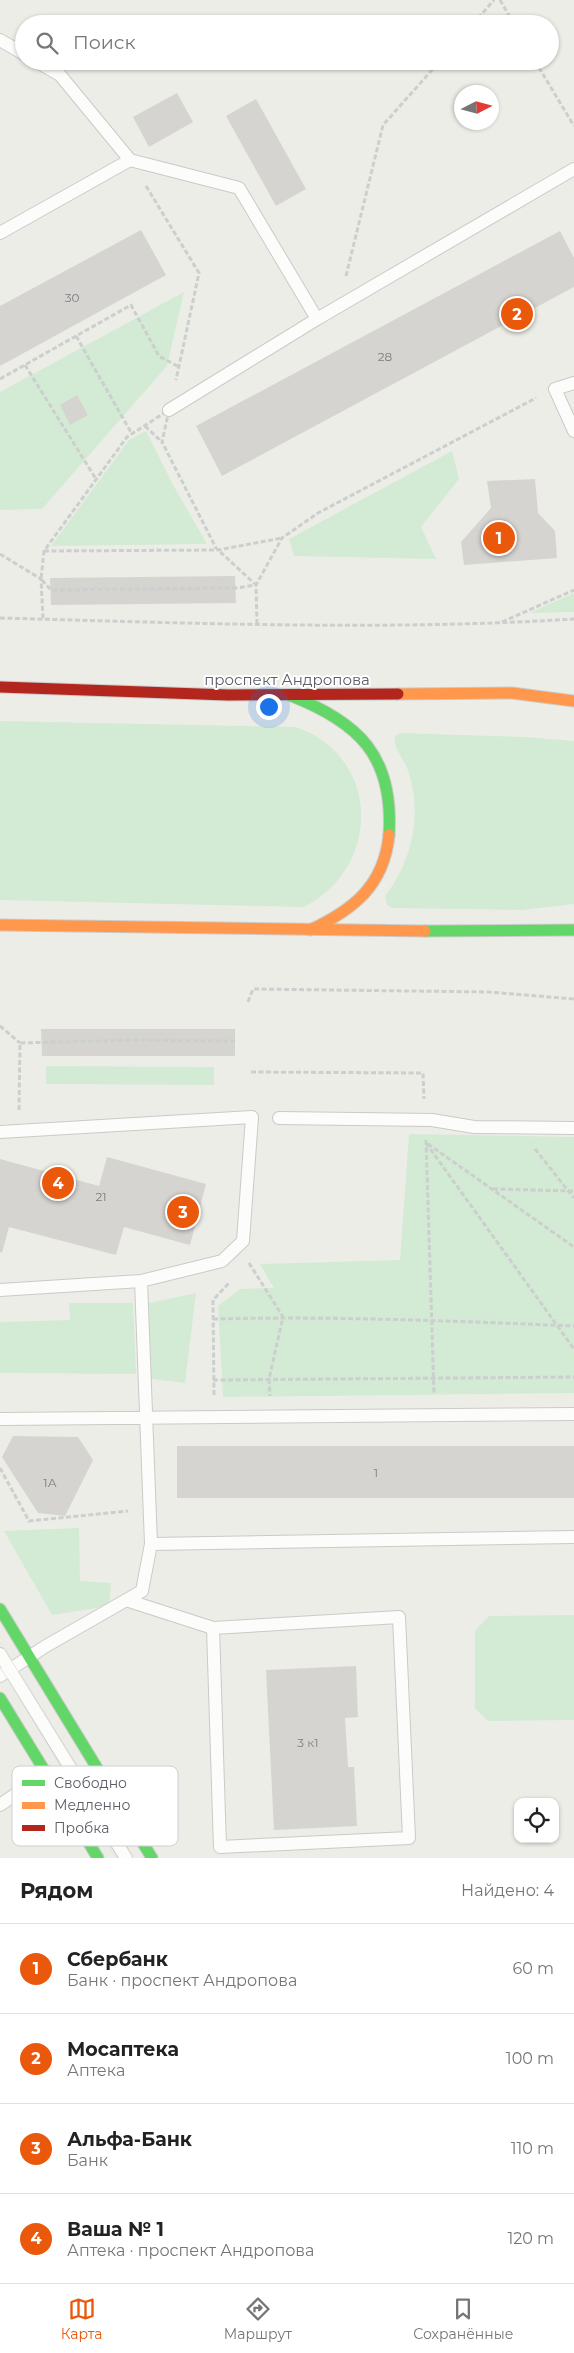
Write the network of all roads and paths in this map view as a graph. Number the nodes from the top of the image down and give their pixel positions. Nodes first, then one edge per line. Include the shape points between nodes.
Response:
1 (494, 0) edge
2 (500, 0) edge
3 (481, 15) edge
4 (509, 15) edge
5 (0, 40) edge
6 (15, 49) edge
7 (51, 70) edge
8 (432, 70) edge
9 (540, 70) edge
10 (574, 126) edge
11 (130, 160) junction
12 (574, 169) edge
13 (0, 233) edge
14 (339, 306) junction
15 (317, 319) junction
16 (76, 336) junction
17 (25, 365) junction
18 (179, 367) junction
19 (0, 379) edge
20 (574, 382) edge
21 (175, 384) dead end
22 (555, 389) junction
23 (170, 406) junction
24 (145, 426) junction
25 (574, 432) edge
26 (132, 434) junction
27 (163, 443) junction
28 (96, 479) junction
29 (282, 538) junction
30 (218, 550) junction
31 (44, 551) junction
32 (0, 554) edge
33 (41, 579) junction
34 (256, 585) junction
35 (574, 590) edge
36 (0, 618) edge
37 (43, 619) junction
38 (574, 619) edge
39 (257, 624) junction
40 (498, 624) junction
41 (0, 687) edge
42 (574, 688) edge
43 (512, 694) junction
44 (289, 695) junction
45 (574, 701) edge
46 (0, 924) edge
47 (310, 930) junction
48 (574, 930) edge
49 (574, 998) edge
50 (248, 1002) dead end
51 (0, 1026) edge
52 (235, 1041) dead end
53 (20, 1043) junction
54 (251, 1072) dead end
55 (279, 1118) dead end
56 (425, 1120) junction
57 (517, 1127) junction
58 (574, 1128) edge
59 (19, 1131) junction
60 (0, 1132) edge
61 (426, 1142) junction
62 (492, 1189) junction
63 (569, 1191) junction
64 (574, 1191) edge
65 (574, 1198) edge
66 (574, 1246) edge
67 (243, 1269) dead end
68 (142, 1281) junction
69 (231, 1281) dead end
70 (0, 1290) edge
71 (283, 1317) junction
72 (213, 1319) junction
73 (431, 1320) junction
74 (557, 1326) junction
75 (574, 1326) edge
76 (574, 1349) edge
77 (574, 1377) edge
78 (433, 1378) junction
79 (269, 1379) junction
80 (213, 1380) junction
81 (435, 1414) junction
82 (574, 1414) edge
83 (271, 1416) junction
84 (214, 1417) junction
85 (146, 1418) junction
86 (0, 1419) edge
87 (0, 1468) edge
88 (149, 1509) junction
89 (574, 1537) edge
90 (151, 1544) junction
91 (126, 1600) junction
92 (0, 1609) edge
93 (213, 1628) junction
94 (0, 1654) edge
95 (29, 1657) junction
96 (5, 1673) edge
97 (0, 1698) edge
98 (84, 1748) junction
99 (66, 1760) junction
100 (40, 1766) edge
101 (57, 1766) edge
102 (70, 1766) edge
103 (95, 1766) edge
104 (12, 1797) edge
105 (0, 1805) edge
106 (90, 1846) edge
107 (119, 1846) edge
108 (145, 1846) edge
109 (98, 1858) edge
110 (126, 1858) edge
111 (152, 1858) edge

1 - 3 path
2 - 4 path
5 - 6 lane
7 - 11 lane via 60,75
8 - 14 path via 384,125
9 - 10 path
11 - 13 lane
11 - 15 lane via 239,188
11 - 18 path via 198,272
12 - 14 lane
14 - 15 lane
15 - 23 lane
16 - 17 path
16 - 18 path via 131,305 159,356
16 - 26 path
17 - 19 path
17 - 28 path
18 - 21 path
20 - 22 lane
22 - 25 lane
22 - 29 path via 318,513
23 - 24 path
23 - 27 path
24 - 26 path
24 - 27 path
26 - 28 path
27 - 30 path
28 - 31 path
29 - 30 path
29 - 34 path
30 - 31 path
30 - 34 path
31 - 33 path
32 - 33 path
33 - 34 path via 51,590 236,588
33 - 37 path
34 - 39 path
35 - 40 path
36 - 37 path
37 - 39 path
38 - 40 path
39 - 40 path
41 - 44 main road, проспект Андропова
42 - 43 main road
43 - 44 main road, проспект Андропова
43 - 45 main road, проспект Андропова
44 - 47 main road via 331,712 361,738 383,775 390,808 388,842 373,882 357,903 336,918
46 - 47 main road
47 - 48 main road
49 - 50 path via 489,992 253,990
51 - 53 path
52 - 53 path
53 - 59 path
54 - 56 path via 423,1072
55 - 56 lane
56 - 57 lane via 474,1127
56 - 61 path
57 - 58 lane
57 - 63 path
59 - 60 lane
59 - 68 lane via 252,1117 243,1241 222,1261
61 - 62 path
61 - 73 path
61 - 74 path
62 - 63 path
62 - 66 path
63 - 64 path
63 - 65 path
67 - 71 path via 249,1263
68 - 70 lane
68 - 85 lane
69 - 72 path via 213,1300
71 - 72 path
71 - 73 path
71 - 79 path
72 - 80 path
73 - 74 path
73 - 78 path
74 - 75 path
74 - 76 path
77 - 78 path
78 - 79 path
78 - 81 path
79 - 80 path
79 - 83 path
80 - 84 path
81 - 82 lane
81 - 83 lane
83 - 84 lane
84 - 85 lane
85 - 86 lane
85 - 88 lane
87 - 88 path via 29,1521
88 - 90 lane
89 - 90 lane
90 - 91 lane via 142,1591
91 - 93 lane
91 - 95 lane
92 - 95 main road
93 - 93 lane via 220,1847 409,1838 399,1617
94 - 96 lane
95 - 96 lane
95 - 98 main road
96 - 99 lane
97 - 100 main road
98 - 99 lane
98 - 103 main road
99 - 101 lane
99 - 102 lane
104 - 105 lane
106 - 109 main road
107 - 110 lane
108 - 111 main road

